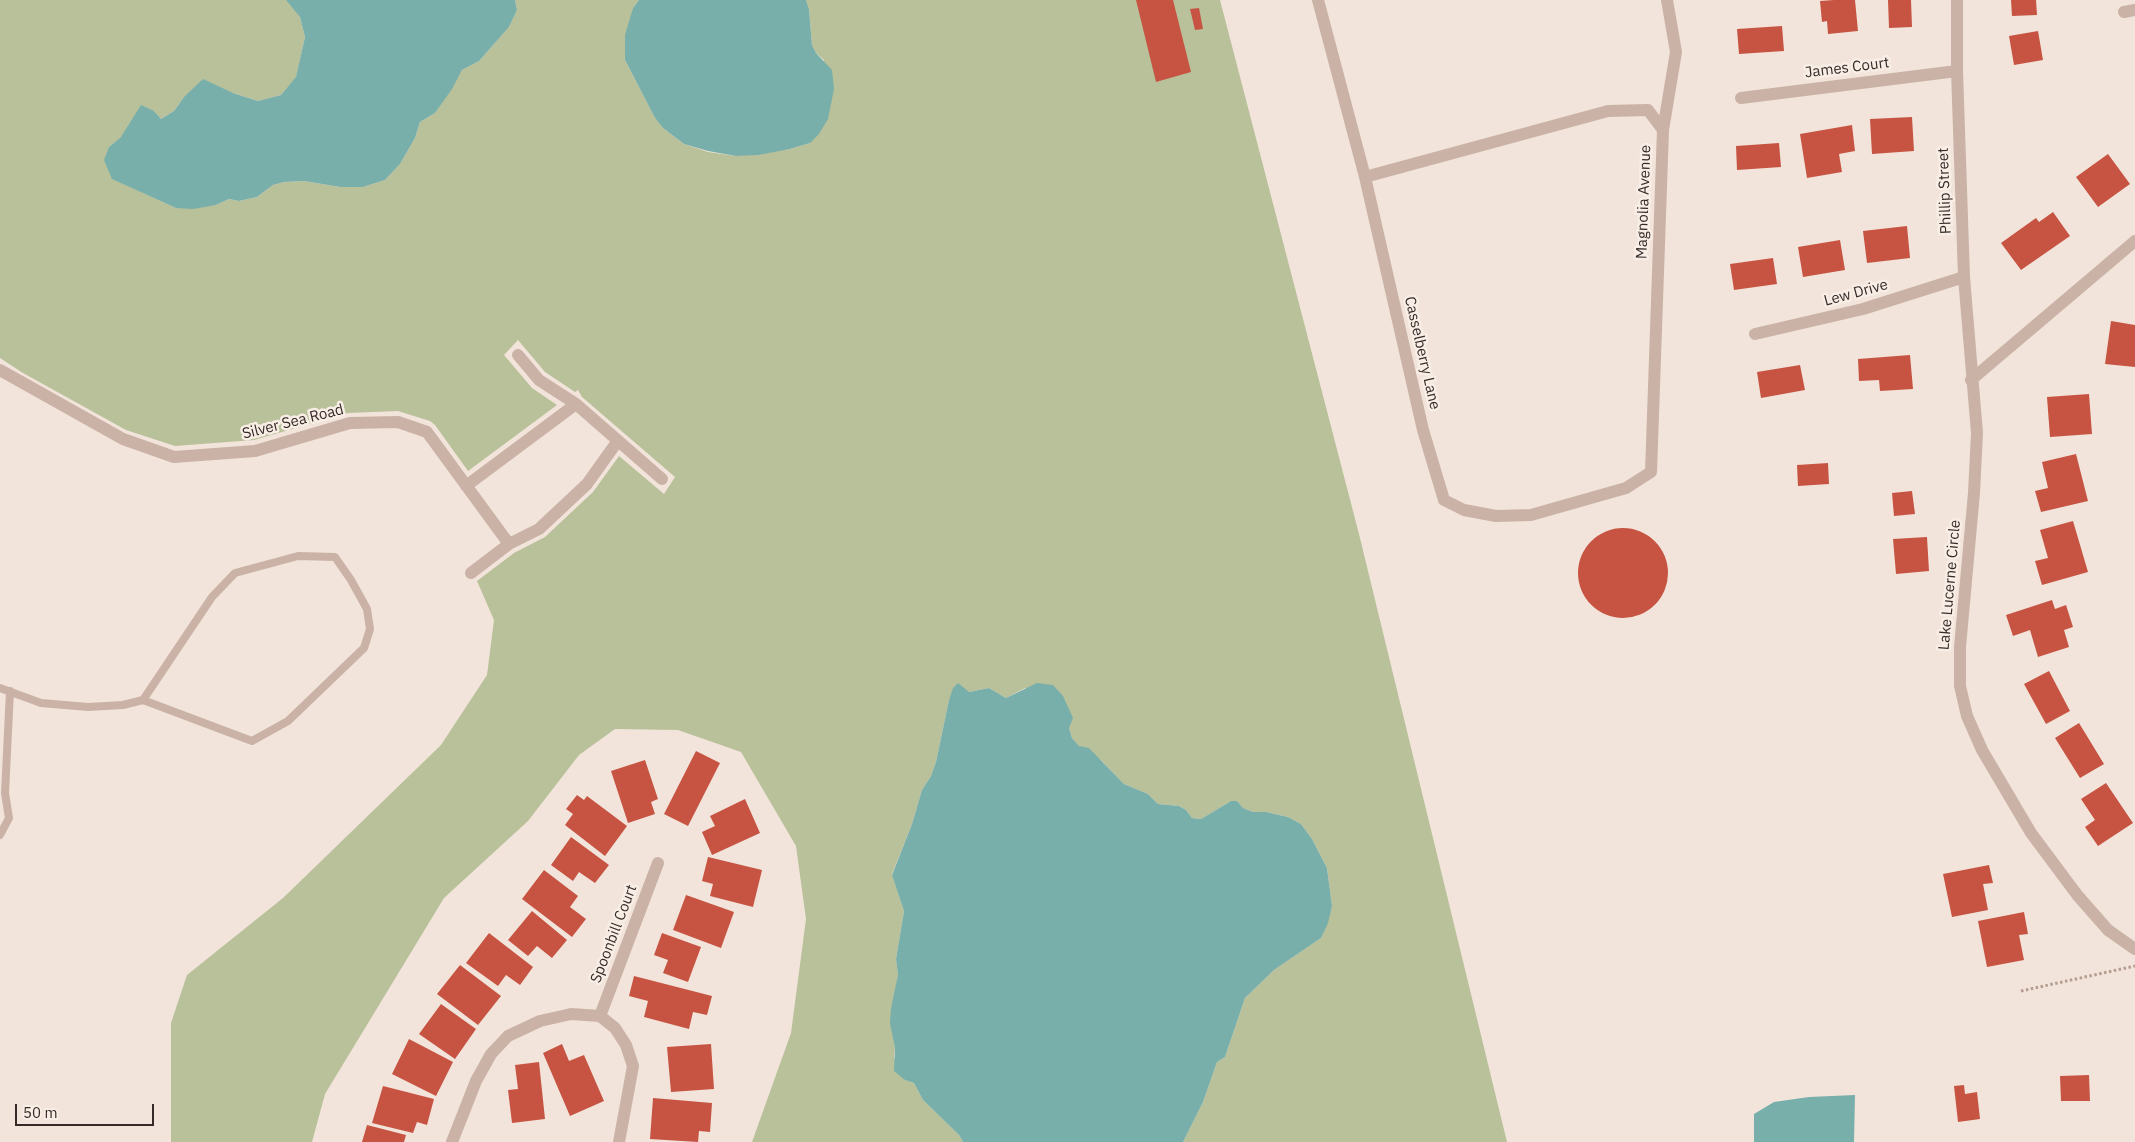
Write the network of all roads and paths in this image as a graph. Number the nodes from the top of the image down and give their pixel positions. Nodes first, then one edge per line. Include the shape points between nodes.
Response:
1 (1318, 0) edge
2 (1667, 0) edge
3 (1957, 0) edge
4 (1957, 71) junction
5 (1741, 98) dead end
6 (1663, 130) junction
7 (1365, 177) junction
8 (2135, 242) edge
9 (1964, 278) junction
10 (1755, 334) dead end
11 (518, 355) dead end
12 (0, 370) edge
13 (1971, 380) junction
14 (576, 404) junction
15 (618, 442) junction
16 (1651, 472) joint
17 (662, 479) dead end
18 (466, 486) junction
19 (509, 544) junction
20 (471, 573) dead end
21 (0, 688) edge
22 (10, 691) junction
23 (143, 700) junction
24 (0, 835) edge
25 (658, 863) dead end
26 (2135, 949) edge
27 (2135, 966) edge
28 (2020, 991) dead end
29 (600, 1016) junction
30 (452, 1142) edge
31 (619, 1142) edge

1 - 7 street, Casselberry Lane
2 - 6 street via 1676,52
3 - 4 street, Phillip Street
4 - 5 street, James Court
4 - 9 street, Phillip Street
6 - 7 street, Magnolia Avenue via 1648,110 1608,111
6 - 16 street, Magnolia Avenue
7 - 16 street, Casselberry Lane via 1423,430 1444,500 1464,510 1496,516 1531,515 1626,488
8 - 13 street
9 - 10 street, Lew Drive via 1863,309
9 - 13 street, Phillip Street
11 - 14 street via 539,380
12 - 18 street, Silver Sea Road via 123,440 174,457 256,451 350,423 398,422 427,432
13 - 26 street, Lake Lucerne Circle via 1977,433 1960,657 1960,686 1967,716 2003,789 2031,833 2108,930
14 - 15 street
14 - 18 street
15 - 17 street
15 - 19 street via 587,484 539,528
18 - 19 street, Silver Sea Road
19 - 20 street
21 - 22 lane
22 - 23 lane via 41,703 88,707
22 - 24 lane via 5,793 8,818
23 - 23 lane via 252,742 288,721 364,648 370,629 367,608 335,557 298,556 235,573 212,597
25 - 29 street, Spoonbill Court
27 - 28 path
29 - 30 street via 571,1014 540,1021 508,1036 491,1054 476,1080
29 - 31 street via 615,1028 626,1045 633,1066

